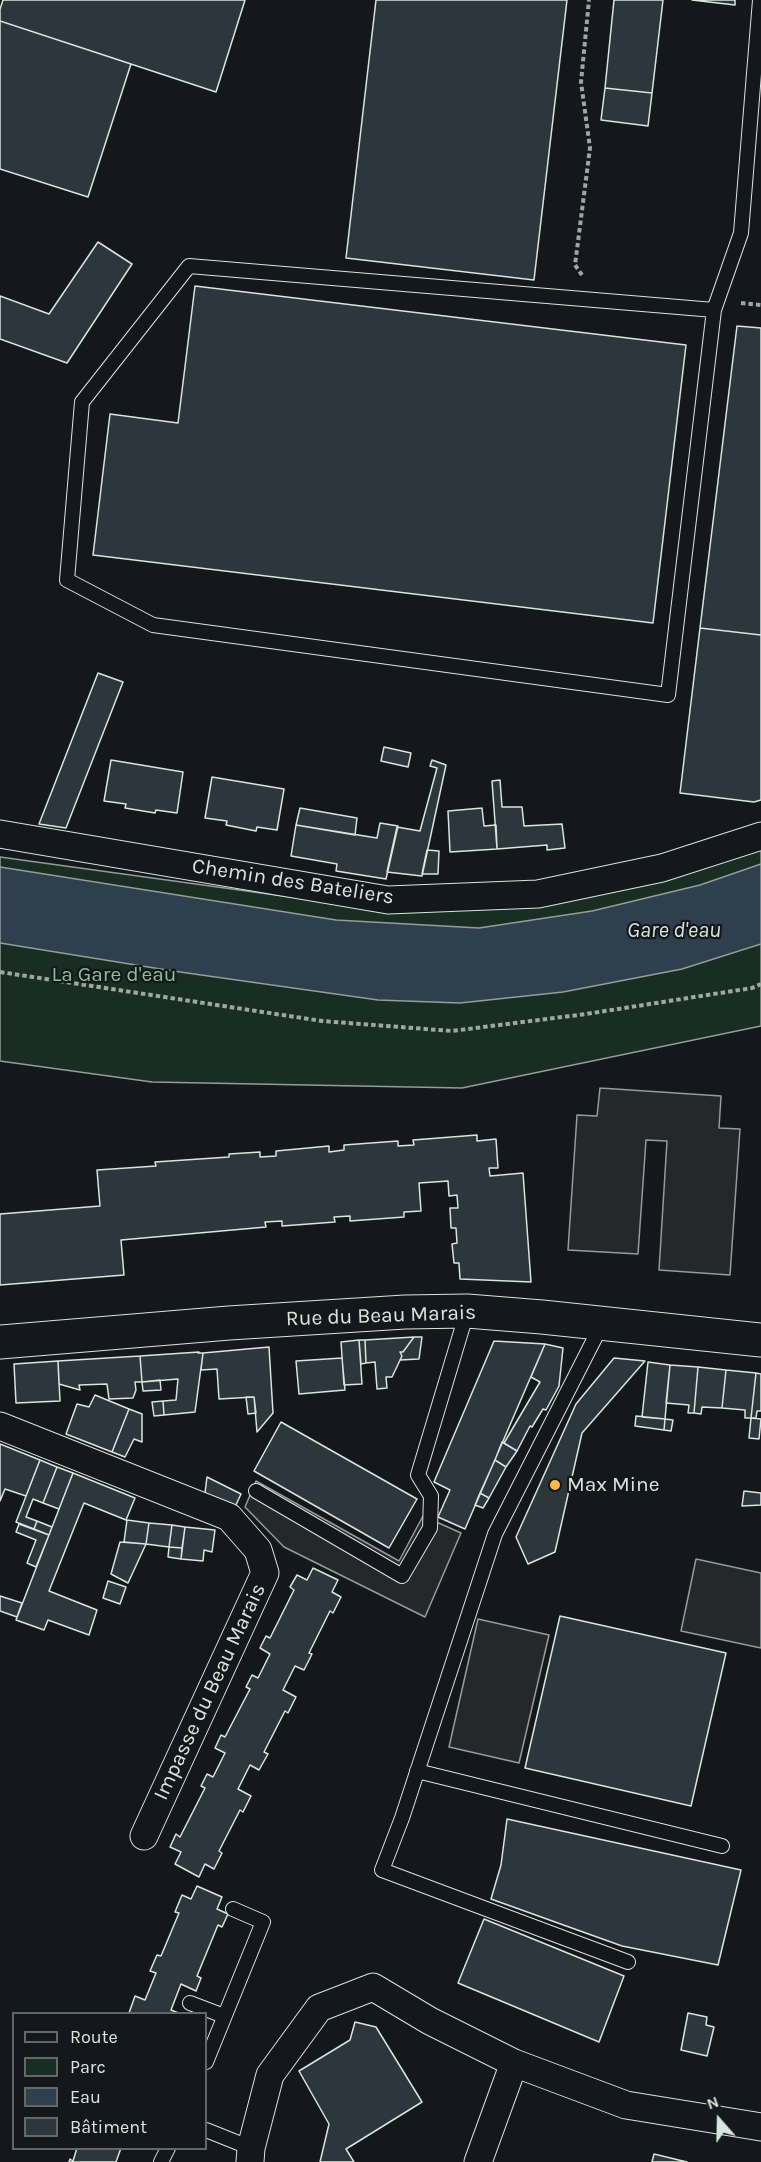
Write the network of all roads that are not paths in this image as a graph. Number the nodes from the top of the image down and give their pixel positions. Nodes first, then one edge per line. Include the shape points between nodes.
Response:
1 (760, 0) edge
2 (716, 305) junction
3 (0, 834) edge
4 (761, 836) edge
5 (467, 1311) junction
6 (602, 1323) junction
7 (761, 1340) edge
8 (0, 1342) edge
9 (0, 1426) edge
10 (256, 1491) dead end
11 (417, 1771) junction
12 (144, 1836) dead end
13 (722, 1846) dead end
14 (233, 1909) dead end
15 (628, 1962) dead end
16 (190, 2003) dead end
17 (224, 2016) junction
18 (207, 2059) edge
19 (514, 2063) junction
20 (761, 2127) edge
21 (207, 2131) edge
22 (251, 2155) edge
23 (478, 2162) edge

1 - 2 lane via 741,233
2 - 2 lane via 668,695 153,625 67,580 82,402 189,266 601,300
3 - 4 street, Chemin des Bateliers via 388,900 538,894 662,868
5 - 6 street, Rue du Beau Marais
5 - 8 street, Rue du Beau Marais via 229,1323
5 - 10 lane via 418,1475 431,1496 430,1528 402,1576
6 - 7 street, Rue du Beau Marais
6 - 11 lane via 495,1534
9 - 12 street, Impasse du Beau Marais via 229,1517 258,1550 265,1573
11 - 13 lane
11 - 15 lane via 382,1870
14 - 17 lane via 263,1922
16 - 17 lane
17 - 18 lane
19 - 20 street via 626,2105
19 - 22 street via 429,2021 374,1987 319,2008 270,2075
19 - 23 street
21 - 22 lane

